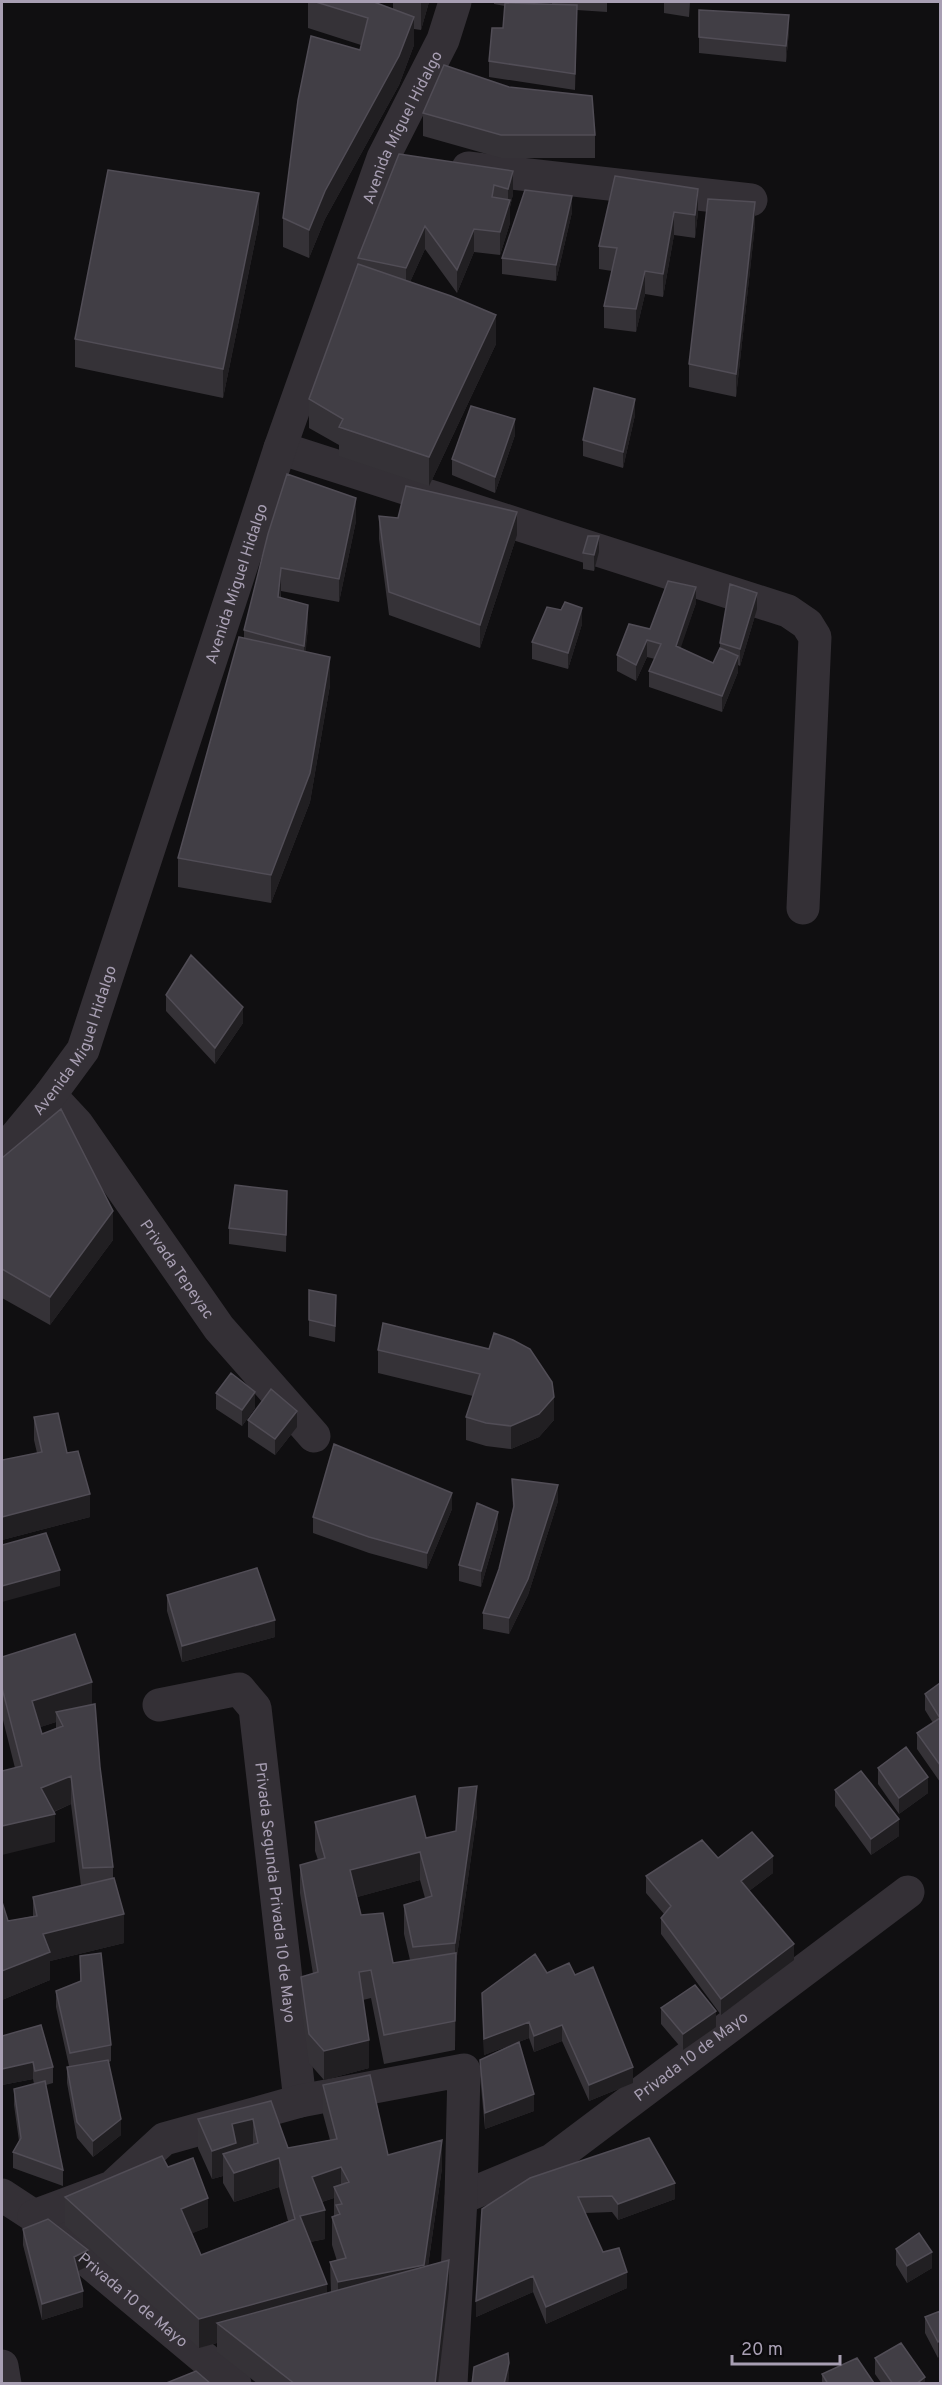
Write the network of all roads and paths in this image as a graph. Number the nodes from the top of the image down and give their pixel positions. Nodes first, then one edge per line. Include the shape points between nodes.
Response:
1 (455, 2) edge
2 (383, 158) junction
3 (751, 200) edge
4 (280, 448) junction
5 (803, 908) dead end
6 (50, 1095) junction
7 (2, 1153) edge
8 (314, 1436) dead end
9 (159, 1705) dead end
10 (908, 1892) dead end
11 (300, 2101) junction
12 (2, 2195) edge
13 (461, 2198) junction
14 (34, 2216) junction
15 (2, 2366) edge
16 (4, 2384) edge
17 (235, 2384) edge
18 (451, 2384) edge

1 - 2 street, Avenida Miguel Hidalgo via 443,40
2 - 3 street
2 - 4 street, Avenida Miguel Hidalgo
4 - 5 street via 788,611 807,624 815,637
4 - 6 street, Avenida Miguel Hidalgo via 83,1050
6 - 7 street, Avenida Miguel Hidalgo
6 - 8 street, Privada Tepeyac via 77,1124 219,1328
9 - 11 street, Privada Segunda Privada 10 de Mayo via 238,1689 255,1708
10 - 13 street, Privada 10 de Mayo via 552,2160
11 - 13 street via 464,2070
11 - 14 street via 165,2139 112,2187
12 - 14 street, Privada 10 de Mayo
13 - 18 street
14 - 17 street, Privada 10 de Mayo
15 - 16 street

